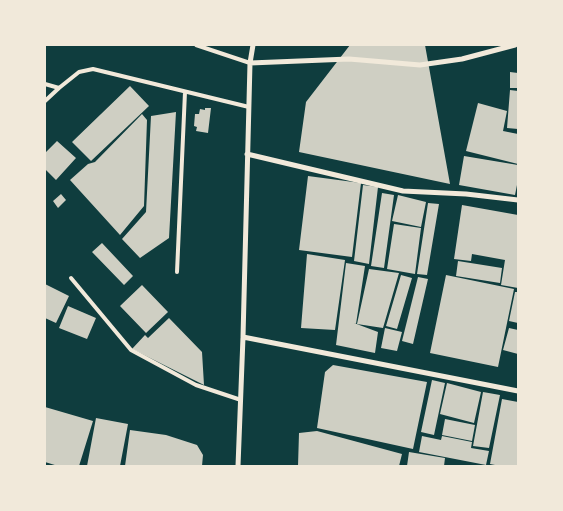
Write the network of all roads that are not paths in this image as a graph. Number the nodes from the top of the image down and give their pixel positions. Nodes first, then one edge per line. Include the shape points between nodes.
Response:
1 (196, 45) edge
2 (253, 45) edge
3 (515, 45) edge
4 (250, 63) junction
5 (45, 84) edge
6 (59, 88) junction
7 (185, 92) junction
8 (45, 101) edge
9 (249, 107) junction
10 (247, 154) junction
11 (518, 200) edge
12 (177, 272) dead end
13 (71, 278) dead end
14 (243, 337) junction
15 (518, 392) edge
16 (241, 400) junction
17 (238, 466) edge

1 - 4 lane
2 - 4 street
3 - 4 street via 462,59 420,65 349,59
4 - 9 street
5 - 6 lane
6 - 7 lane via 79,72 93,69
6 - 8 lane
7 - 9 lane
7 - 12 lane
9 - 10 street
10 - 11 street via 403,191
10 - 14 street
13 - 16 lane via 131,350 196,385
14 - 15 street
14 - 16 street
16 - 17 street

